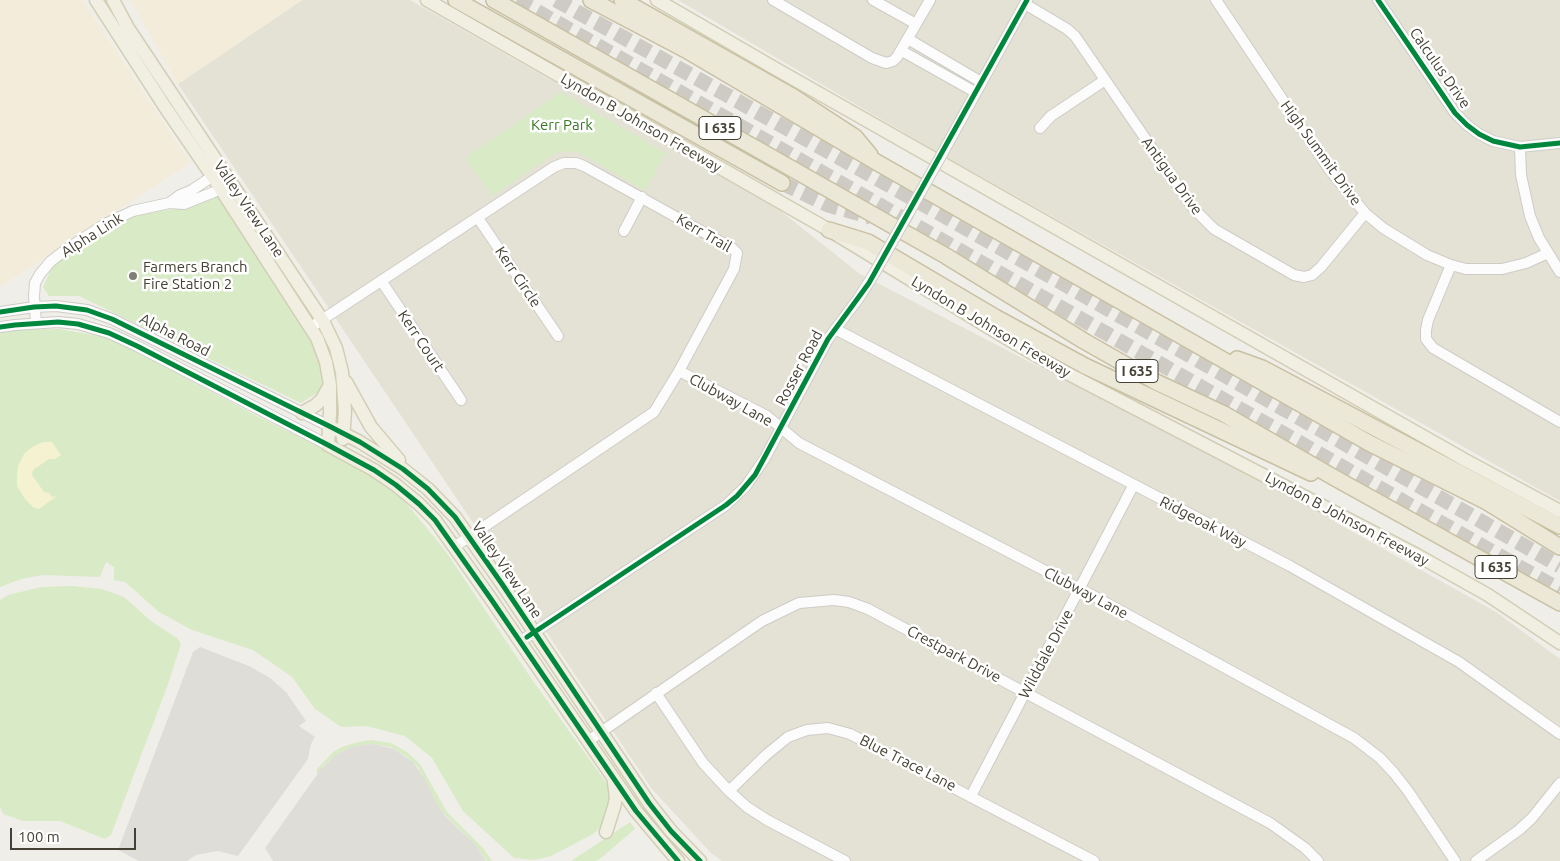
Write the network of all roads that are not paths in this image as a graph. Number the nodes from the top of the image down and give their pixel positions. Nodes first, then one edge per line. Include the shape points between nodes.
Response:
1 (96, 0) edge
2 (113, 0) edge
3 (428, 0) edge
4 (456, 0) edge
5 (494, 0) edge
6 (591, 0) edge
7 (622, 0) edge
8 (657, 0) edge
9 (773, 0) edge
10 (873, 0) edge
11 (930, 0) edge
12 (1216, 0) edge
13 (1378, 0) edge
14 (1026, 2) edge
15 (118, 24) junction
16 (916, 24) junction
17 (908, 39) junction
18 (902, 51) junction
19 (1105, 80) junction
20 (981, 82) junction
21 (975, 92) junction
22 (1040, 128) dead end
23 (1560, 143) edge
24 (1520, 147) junction
25 (878, 163) junction
26 (218, 173) junction
27 (782, 183) tunnel mouth
28 (225, 185) junction
29 (642, 197) junction
30 (169, 203) junction
31 (1365, 213) junction
32 (478, 218) junction
33 (829, 230) junction
34 (624, 231) dead end
35 (1548, 253) junction
36 (1451, 265) junction
37 (1560, 272) edge
38 (382, 282) junction
39 (34, 307) junction
40 (0, 312) edge
41 (323, 321) junction
42 (36, 323) junction
43 (0, 327) edge
44 (311, 327) junction
45 (835, 329) junction
46 (558, 336) dead end
47 (1196, 344) junction
48 (679, 371) junction
49 (342, 372) junction
50 (330, 384) junction
51 (461, 400) dead end
52 (302, 412) junction
53 (1560, 422) edge
54 (329, 426) junction
55 (781, 428) junction
56 (344, 433) junction
57 (328, 445) junction
58 (342, 452) junction
59 (413, 477) junction
60 (1334, 477) junction
61 (1133, 486) junction
62 (1560, 511) edge
63 (1560, 526) edge
64 (469, 536) junction
65 (454, 547) junction
66 (1560, 547) edge
67 (1080, 589) junction
68 (1560, 603) edge
69 (534, 632) junction
70 (521, 641) junction
71 (1560, 643) edge
72 (1026, 692) junction
73 (656, 693) junction
74 (601, 731) junction
75 (1560, 734) edge
76 (588, 740) junction
77 (614, 779) junction
78 (1560, 783) edge
79 (729, 792) junction
80 (971, 796) junction
81 (606, 832) dead end
82 (678, 861) edge
83 (700, 861) edge
84 (845, 861) edge
85 (1094, 861) edge
86 (1318, 861) edge
87 (1455, 861) edge
88 (1476, 861) edge

1 - 15 main road, Valley View Lane
2 - 15 main road, Valley View Lane
3 - 33 main road, Lyndon B Johnson Freeway
4 - 27 highway
5 - 60 highway, Lyndon B Johnson Freeway / I 635 via 946,256 1156,382 1224,414
6 - 25 highway via 686,50
7 - 25 highway via 792,96 855,137
8 - 62 main road
9 - 18 street via 880,61 893,61
10 - 16 street
11 - 16 street
12 - 31 street, High Summit Drive via 1329,169
13 - 24 street, Calculus Drive via 1455,114 1479,134
14 - 19 street, Antigua Drive via 1075,36
14 - 20 street, Rosser Road
15 - 26 main road, Valley View Lane
16 - 17 street
17 - 18 street
17 - 20 street
18 - 21 street
19 - 22 street via 1051,116
19 - 31 street, Antigua Drive via 1192,208 1214,228 1294,275 1312,276
20 - 21 street, Rosser Road
21 - 45 street, Rosser Road, bridge via 874,274
23 - 24 street, Calculus Drive
24 - 35 street via 1521,174 1530,216
25 - 47 highway
26 - 28 main road, Valley View Lane
26 - 30 street, Alpha Link
28 - 30 street, Alpha Link via 184,204
28 - 41 main road, Valley View Lane
28 - 44 main road, Valley View Lane
29 - 32 street, Kerr Trail via 584,166 564,163
29 - 34 street
29 - 48 street, Kerr Trail via 738,253 734,270
30 - 39 street, Alpha Link via 133,211 113,220 64,251 40,274 34,288
31 - 36 street, High Summit Drive via 1405,243
32 - 38 street, Kerr Trail
32 - 46 street, Kerr Circle
33 - 60 highway via 868,242 995,317 1137,392 1307,473
33 - 71 main road, Lyndon B Johnson Freeway via 1062,371 1417,555 1488,595
35 - 36 street, High Summit Drive via 1502,269 1466,269
35 - 37 street
36 - 53 street via 1428,320 1426,339 1441,354
38 - 41 street, Kerr Trail
38 - 51 street, Kerr Court
39 - 40 street, Alpha Road
39 - 42 street, Alpha Link
39 - 52 street, Alpha Road via 77,309 128,325
41 - 44 street, Kerr Trail
41 - 49 main road, Valley View Lane via 336,348
42 - 43 street, Alpha Road
42 - 57 street, Alpha Road via 78,324 109,333
44 - 50 main road, Valley View Lane via 318,338
45 - 55 street, Rosser Road
45 - 61 street, Ridgeoak Way
47 - 63 highway via 1262,368
47 - 66 highway via 1369,443 1487,502
48 - 55 street, Clubway Lane via 766,416
48 - 64 street, Kerr Trail via 647,418
49 - 56 main road, Valley View Lane
49 - 59 main road via 371,427
50 - 52 main road via 322,399
50 - 54 main road, Valley View Lane
52 - 54 street, Alpha Road
54 - 56 main road, Valley View Lane
54 - 57 main road, Valley View Lane
55 - 67 street, Clubway Lane via 799,443
55 - 69 street, Rosser Road via 755,475 737,496
56 - 58 main road, Valley View Lane
56 - 59 main road, Valley View Lane
57 - 58 main road, Valley View Lane
58 - 65 main road, Valley View Lane via 374,470 420,504
59 - 64 main road, Valley View Lane via 442,502
60 - 68 highway, Lyndon B Johnson Freeway / I 635
61 - 67 street, Wilddale Drive
61 - 75 street, Ridgeoak Way via 1290,566 1423,641 1479,675
64 - 65 street, Kerr Trail
64 - 69 main road, Valley View Lane
65 - 70 main road, Valley View Lane
67 - 72 street, Wilddale Drive
67 - 87 street, Clubway Lane via 1354,738 1394,773
69 - 70 street, Rosser Road
69 - 74 main road, Valley View Lane
70 - 76 main road, Valley View Lane
72 - 73 street, Crestpark Drive via 868,609 834,600 799,603 782,610
72 - 80 street, Wilddale Drive
72 - 86 street, Crestpark Drive via 1270,823
73 - 74 street, Crestpark Drive
73 - 79 street via 703,762
74 - 76 street, Crestpark Drive
74 - 83 main road, Valley View Lane via 654,809
76 - 77 main road, Valley View Lane
77 - 81 main road via 616,798
77 - 82 main road, Valley View Lane via 647,826
78 - 88 street via 1532,818
79 - 80 street, Blue Trace Lane via 788,737 828,728 850,734
79 - 84 street via 766,820
80 - 85 street, Blue Trace Lane

